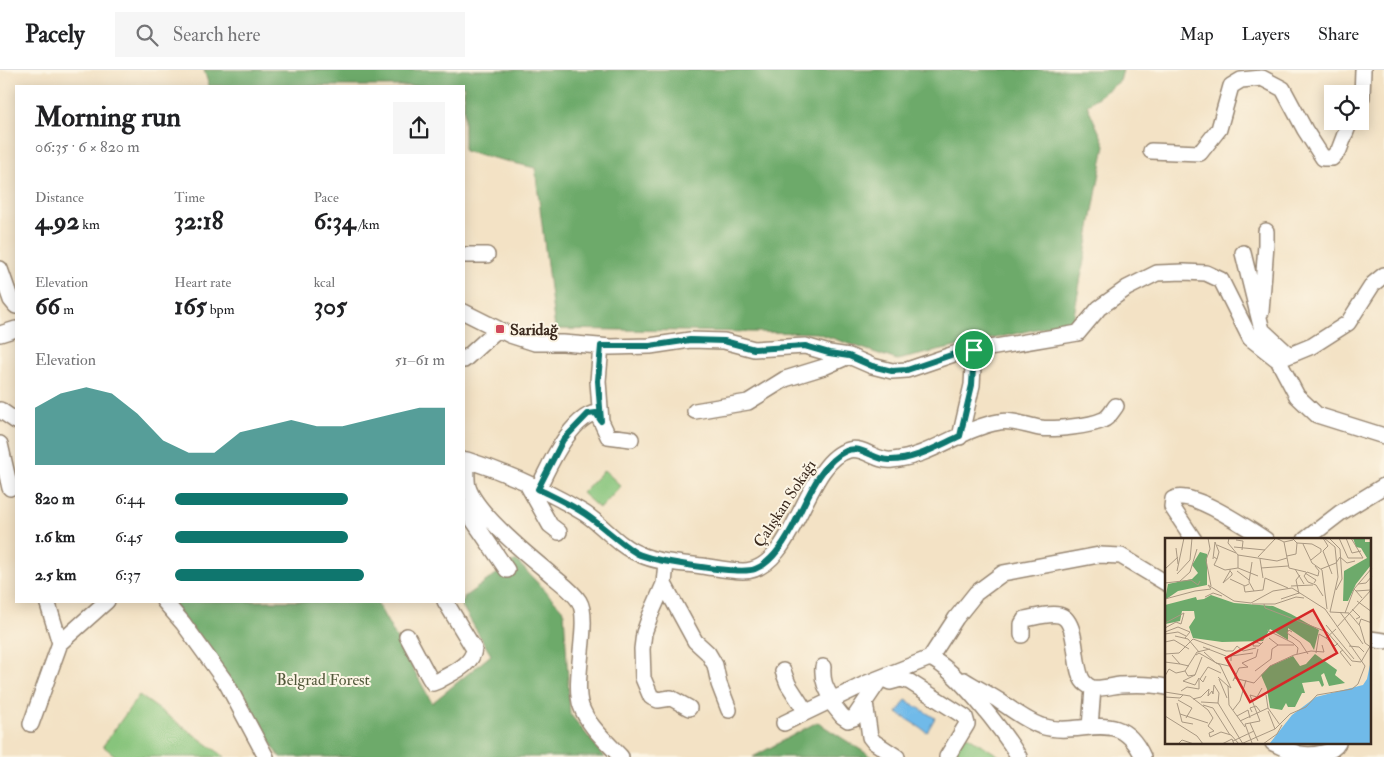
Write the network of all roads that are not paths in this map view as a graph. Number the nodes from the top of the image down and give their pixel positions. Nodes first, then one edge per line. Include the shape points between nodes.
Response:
1 (1363, 70) edge
2 (1362, 85) edge
3 (1347, 130) edge
4 (1151, 152) dead end
5 (1266, 231) dead end
6 (1243, 253) dead end
7 (465, 254) edge
8 (487, 256) dead end
9 (0, 269) edge
10 (1384, 275) edge
11 (15, 305) edge
12 (465, 312) edge
13 (1260, 321) junction
14 (15, 329) edge
15 (498, 329) junction
16 (0, 334) edge
17 (601, 346) junction
18 (974, 350) junction
19 (849, 356) junction
20 (1284, 358) junction
21 (465, 359) edge
22 (1116, 406) dead end
23 (0, 410) edge
24 (695, 411) dead end
25 (15, 420) edge
26 (601, 421) junction
27 (960, 436) junction
28 (1384, 436) edge
29 (631, 439) dead end
30 (0, 444) edge
31 (465, 458) edge
32 (533, 486) junction
33 (1384, 486) edge
34 (10, 488) dead end
35 (465, 508) edge
36 (559, 532) dead end
37 (1193, 538) edge
38 (1263, 538) edge
39 (1308, 538) edge
40 (666, 562) junction
41 (507, 570) dead end
42 (1165, 582) edge
43 (664, 584) junction
44 (48, 603) edge
45 (105, 603) edge
46 (166, 603) edge
47 (445, 603) edge
48 (1022, 635) dead end
49 (407, 636) dead end
50 (60, 642) junction
51 (930, 658) junction
52 (823, 667) dead end
53 (954, 675) junction
54 (780, 678) dead end
55 (881, 678) junction
56 (1165, 687) edge
57 (1093, 688) junction
58 (832, 700) junction
59 (865, 702) junction
60 (689, 708) dead end
61 (729, 710) dead end
62 (31, 724) dead end
63 (1090, 727) junction
64 (1275, 744) edge
65 (1338, 744) edge
66 (266, 757) edge
67 (621, 757) edge
68 (896, 757) edge
69 (947, 757) edge
70 (1020, 757) edge
71 (1143, 757) edge

1 - 2 street
3 - 4 street via 1339,150 1332,158 1323,158 1283,89 1262,78 1241,80 1231,86 1219,129 1200,153
5 - 13 street
6 - 13 street
7 - 8 street
9 - 11 street
10 - 20 street via 1373,284 1348,323 1312,346
12 - 15 street
13 - 20 street via 1262,330
14 - 16 street
15 - 17 street via 534,343
15 - 21 street
17 - 19 street via 724,341 754,349 805,346
17 - 26 street via 598,381
18 - 19 street via 907,370 892,371
18 - 20 street via 1078,333 1099,308 1127,288 1157,273 1184,272 1206,273 1220,280 1250,338
18 - 27 street via 972,385
19 - 24 street via 785,378 748,402
20 - 28 street via 1296,396 1317,415
22 - 27 street via 1106,419 1087,425 1042,428 1000,421
23 - 25 street
26 - 29 street via 608,436
26 - 32 street via 596,413 588,414 563,440
27 - 40 street, Çalışkan Sokağı via 901,459 883,460 863,450 851,449 840,454 818,480 786,539 772,558 757,569 738,571
30 - 34 street
31 - 32 street
31 - 67 street via 468,486 479,507 580,602 582,630 578,683 581,706 588,720
32 - 36 street via 550,525
32 - 40 street via 586,514 638,554
33 - 39 street
35 - 41 street
37 - 38 street via 1172,507 1176,497 1216,509
40 - 43 street
42 - 51 street via 1121,556 1099,554 1003,573 976,592
43 - 60 street via 644,633 642,678 652,697 658,700 671,698
43 - 61 street via 695,641 715,665
44 - 50 street
45 - 50 street
46 - 66 street via 228,684
47 - 49 street via 474,649 466,664 433,683
48 - 57 street via 1025,619 1061,615 1067,619 1079,671 1084,683
50 - 62 street
51 - 53 street
51 - 55 street
52 - 58 street via 822,678
53 - 63 street via 1042,726 1062,729
53 - 70 street
54 - 58 street via 788,684 796,718
55 - 58 street
55 - 59 street
55 - 69 street via 890,682 901,679 910,682 965,717 965,729
56 - 57 street via 1122,685
57 - 63 street
58 - 59 street via 848,720 854,718
59 - 68 street via 870,737
63 - 71 street via 1116,727 1129,735
64 - 65 street via 1300,754 1321,754

